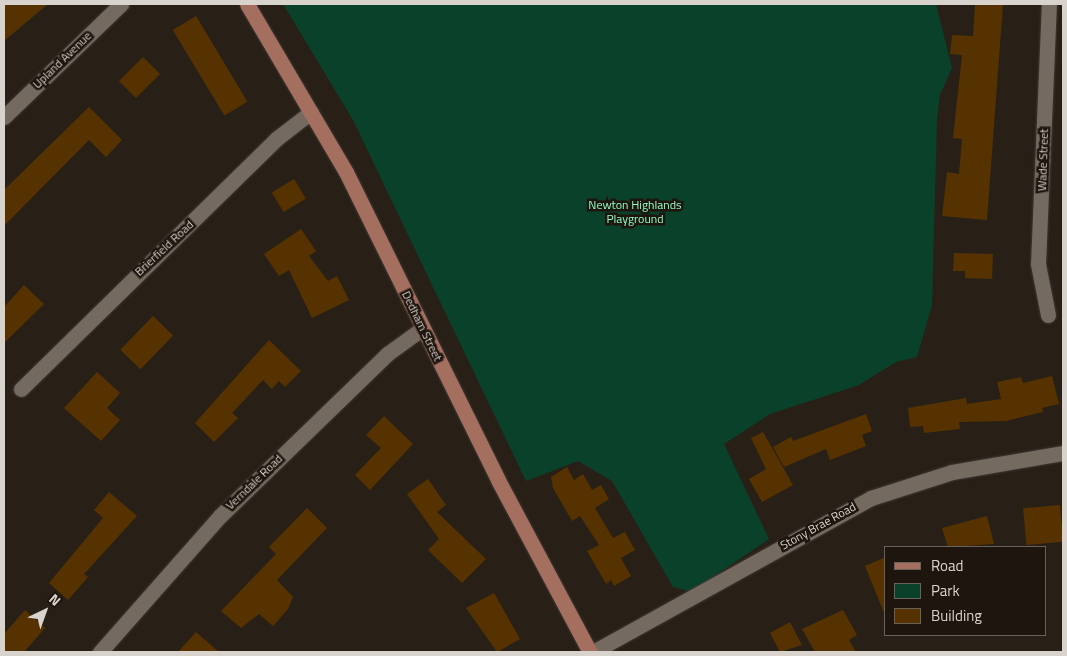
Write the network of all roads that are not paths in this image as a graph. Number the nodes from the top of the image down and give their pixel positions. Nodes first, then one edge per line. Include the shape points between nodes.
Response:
1 (121, 4) edge
2 (247, 4) edge
3 (1049, 4) edge
4 (311, 112) junction
5 (4, 116) edge
6 (1048, 314) dead end
7 (423, 328) junction
8 (21, 389) dead end
9 (1063, 453) edge
10 (100, 652) edge
11 (592, 652) edge

1 - 5 street, Upland Avenue
2 - 4 main road, Dedham Street
3 - 6 street, Wade Street via 1038,264
4 - 7 main road, Dedham Street
4 - 8 street, Brierfield Road via 276,139
7 - 10 street, Verndale Road via 387,354 232,504
7 - 11 main road, Dedham Street
9 - 11 street, Stony Brae Road via 952,472 871,498

